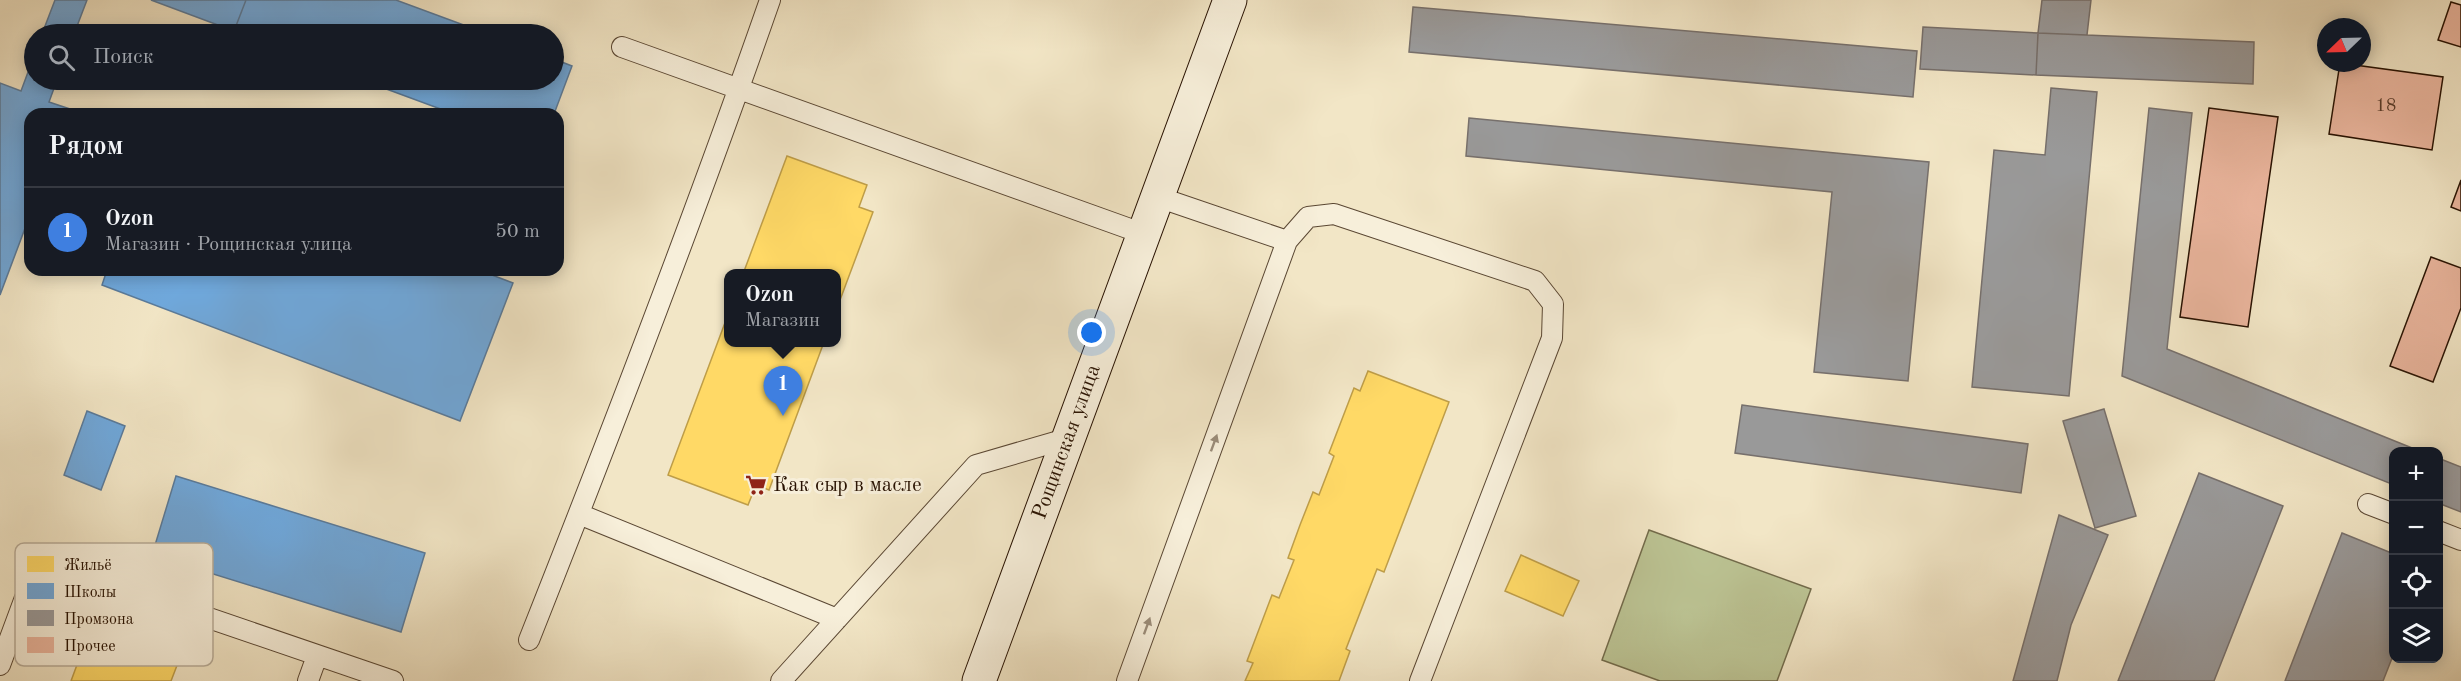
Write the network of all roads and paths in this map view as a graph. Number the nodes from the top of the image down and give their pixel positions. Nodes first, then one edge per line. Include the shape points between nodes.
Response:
1 (770, 0) edge
2 (1230, 0) edge
3 (622, 48) dead end
4 (739, 90) junction
5 (1158, 197) junction
6 (1144, 234) junction
7 (1287, 241) junction
8 (1069, 438) junction
9 (2368, 504) dead end
10 (2389, 512) edge
11 (579, 514) junction
12 (2443, 533) edge
13 (2461, 540) edge
14 (837, 619) junction
15 (213, 620) edge
16 (15, 625) edge
17 (529, 640) dead end
18 (317, 656) junction
19 (0, 665) edge
20 (308, 681) edge
21 (393, 681) edge
22 (781, 681) edge
23 (979, 681) edge
24 (1127, 681) edge
25 (1420, 681) edge

1 - 4 lane
2 - 5 street, Рощинская улица
3 - 4 lane
4 - 6 lane
4 - 11 lane
5 - 6 street, Рощинская улица
5 - 7 lane
6 - 8 street, Рощинская улица
24 -> 7 lane
7 - 25 lane via 1308,217 1334,214 1534,281 1553,304 1552,338
8 - 14 lane via 976,465
8 - 23 street, Рощинская улица
9 - 10 lane
11 - 14 lane
11 - 17 lane
12 - 13 lane
14 - 22 lane
15 - 18 lane
16 - 19 lane
18 - 20 lane
18 - 21 lane

